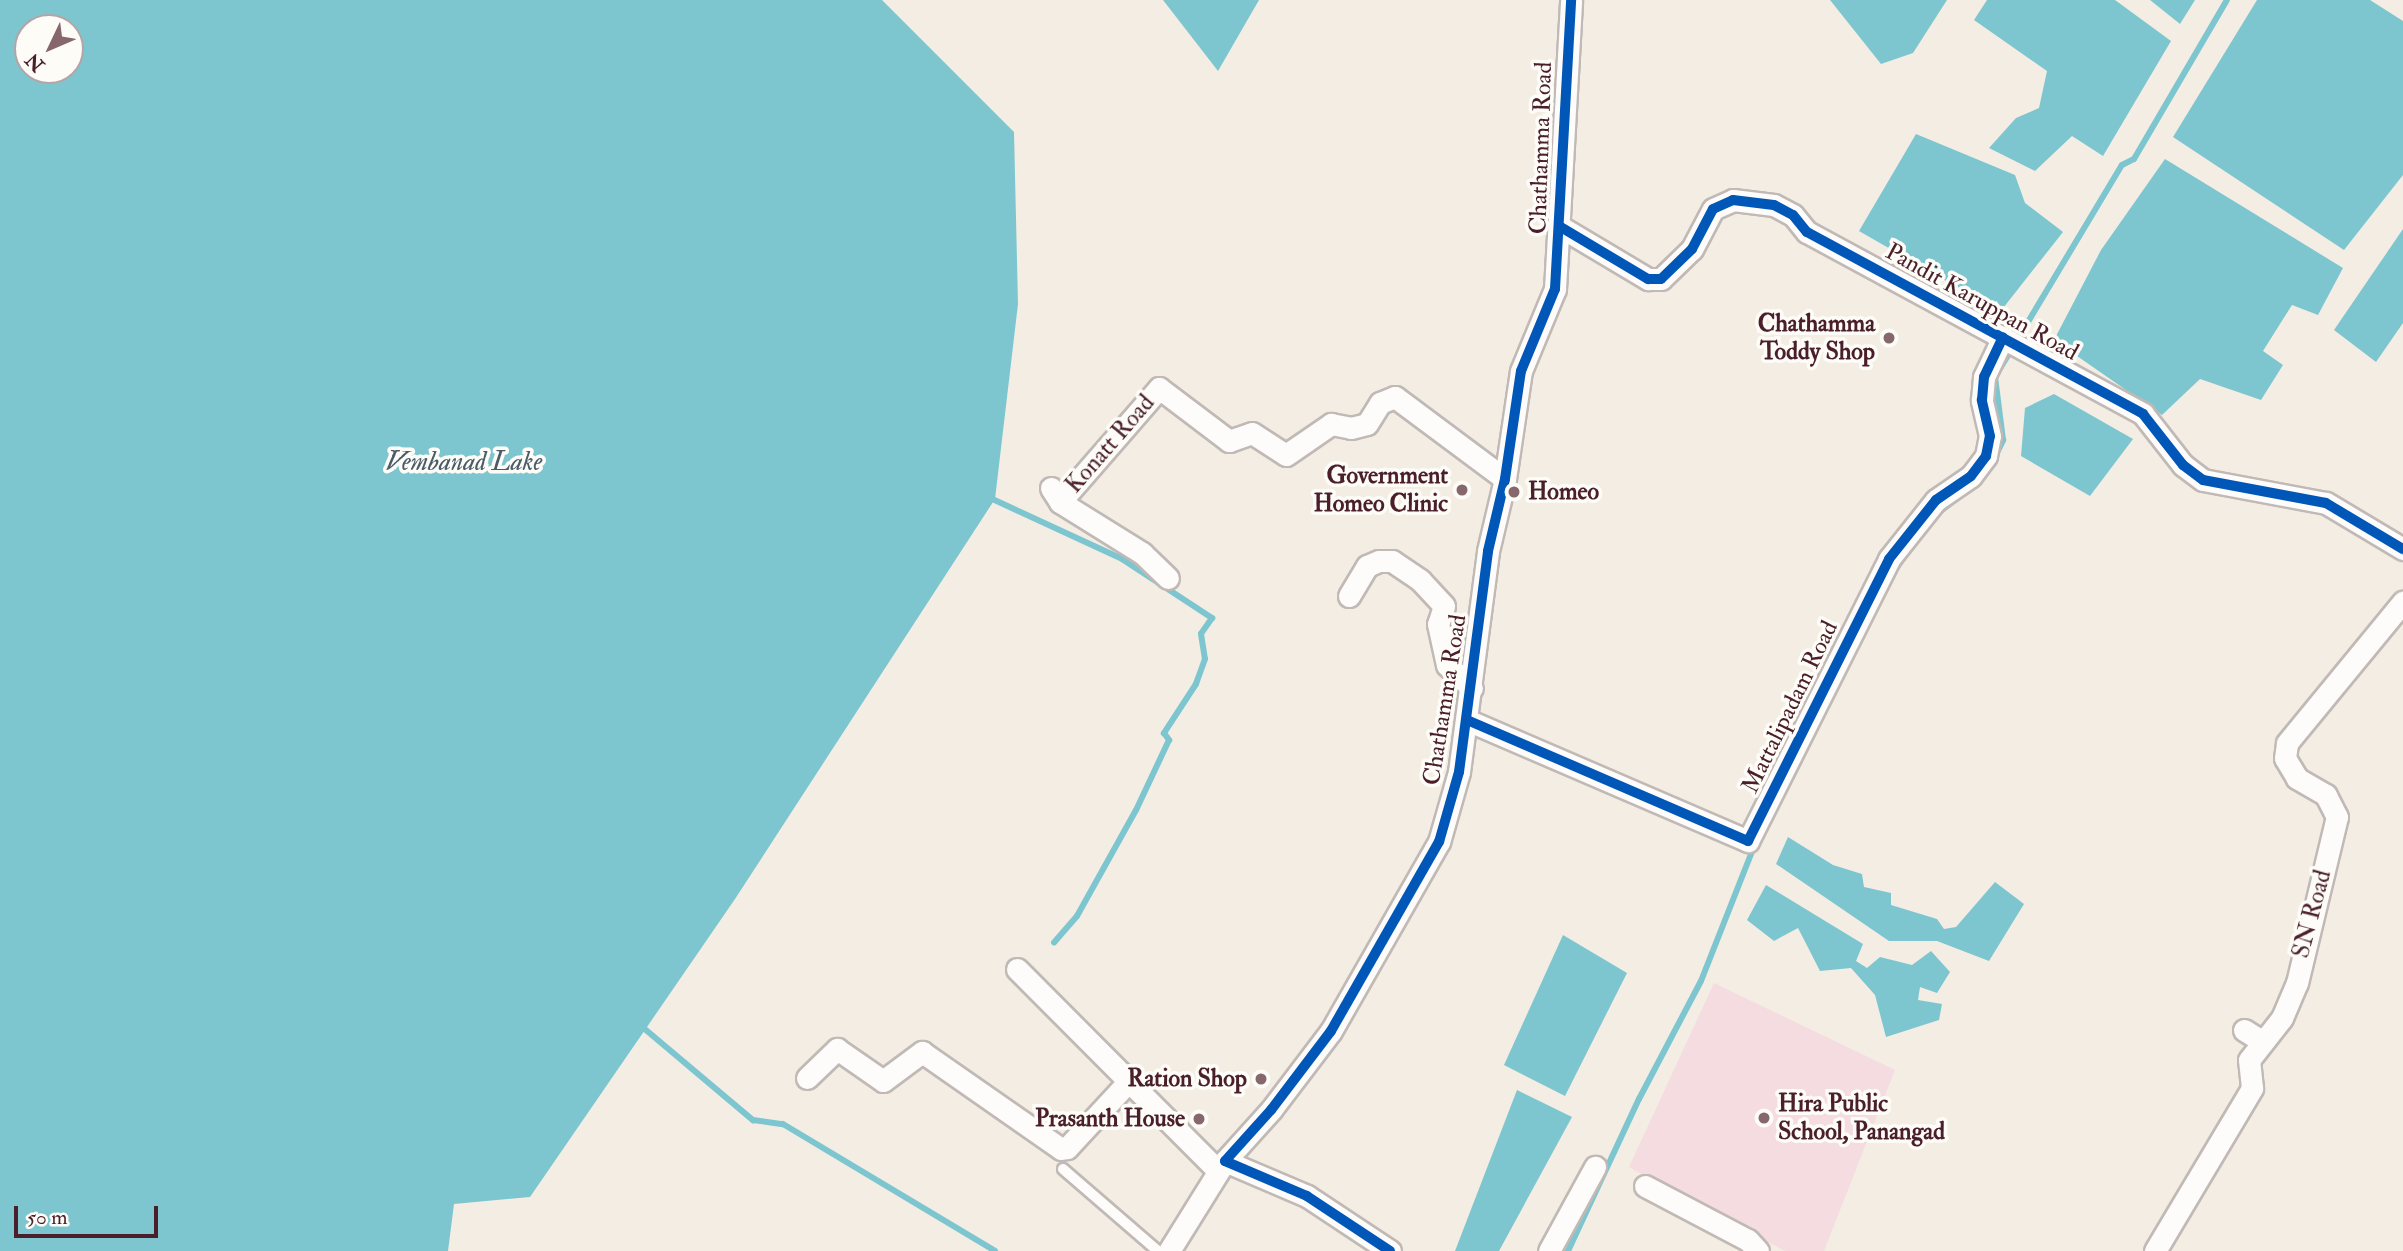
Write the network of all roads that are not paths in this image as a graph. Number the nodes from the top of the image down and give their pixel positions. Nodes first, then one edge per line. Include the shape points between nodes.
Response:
1 (1571, 0) edge
2 (1559, 226) junction
3 (2004, 337) junction
4 (1505, 479) junction
5 (2403, 549) edge
6 (1168, 578) dead end
7 (1349, 596) dead end
8 (2403, 602) edge
9 (1472, 688) junction
10 (1467, 720) junction
11 (1017, 969) dead end
12 (2244, 1030) dead end
13 (2263, 1042) junction
14 (807, 1078) dead end
15 (1129, 1081) junction
16 (1222, 1166) junction
17 (1595, 1167) dead end
18 (1063, 1169) dead end
19 (1645, 1186) dead end
20 (1158, 1251) edge
21 (1169, 1251) edge
22 (1390, 1251) edge
23 (1549, 1251) edge
24 (1758, 1251) edge
25 (2155, 1251) edge

1 - 2 street, Chathamma Road via 1566,22
2 - 3 street, Pandit Karuppan Road via 1648,279 1661,279 1692,249 1713,209 1733,200 1774,205 1793,215 1807,232
2 - 4 street, Chathamma Road via 1555,289 1521,372
3 - 5 street, Pandit Karuppan Road via 2143,414 2183,465 2203,480 2326,503
3 - 10 street, Mattalipadam Road via 1984,377 1982,400 1990,436 1986,456 1971,476 1936,500 1889,559 1748,841
4 - 6 street, Konatt Road via 1395,397 1380,403 1367,424 1350,428 1331,424 1286,455 1252,433 1229,441 1159,388 1056,495 1142,553
4 - 9 street, Chathamma Road via 1488,551
7 - 9 street via 1367,566 1379,561 1392,561 1420,580 1444,606 1438,624 1447,665
8 - 13 street, SN Road via 2287,744 2285,758 2297,778 2326,795 2337,817 2323,860 2297,983 2282,1018
9 - 10 street, Chathamma Road
10 - 16 street, Chathamma Road via 1439,842 1417,885 1331,1031
11 - 15 street
12 - 13 street
13 - 25 street, SN Road via 2249,1060 2252,1088
14 - 15 street via 837,1049 883,1081 922,1052 1061,1149 1067,1148
15 - 16 street
16 - 21 street, Chathamma Road
16 - 22 street via 1307,1196
17 - 23 street
18 - 20 lane
19 - 24 street via 1748,1240

